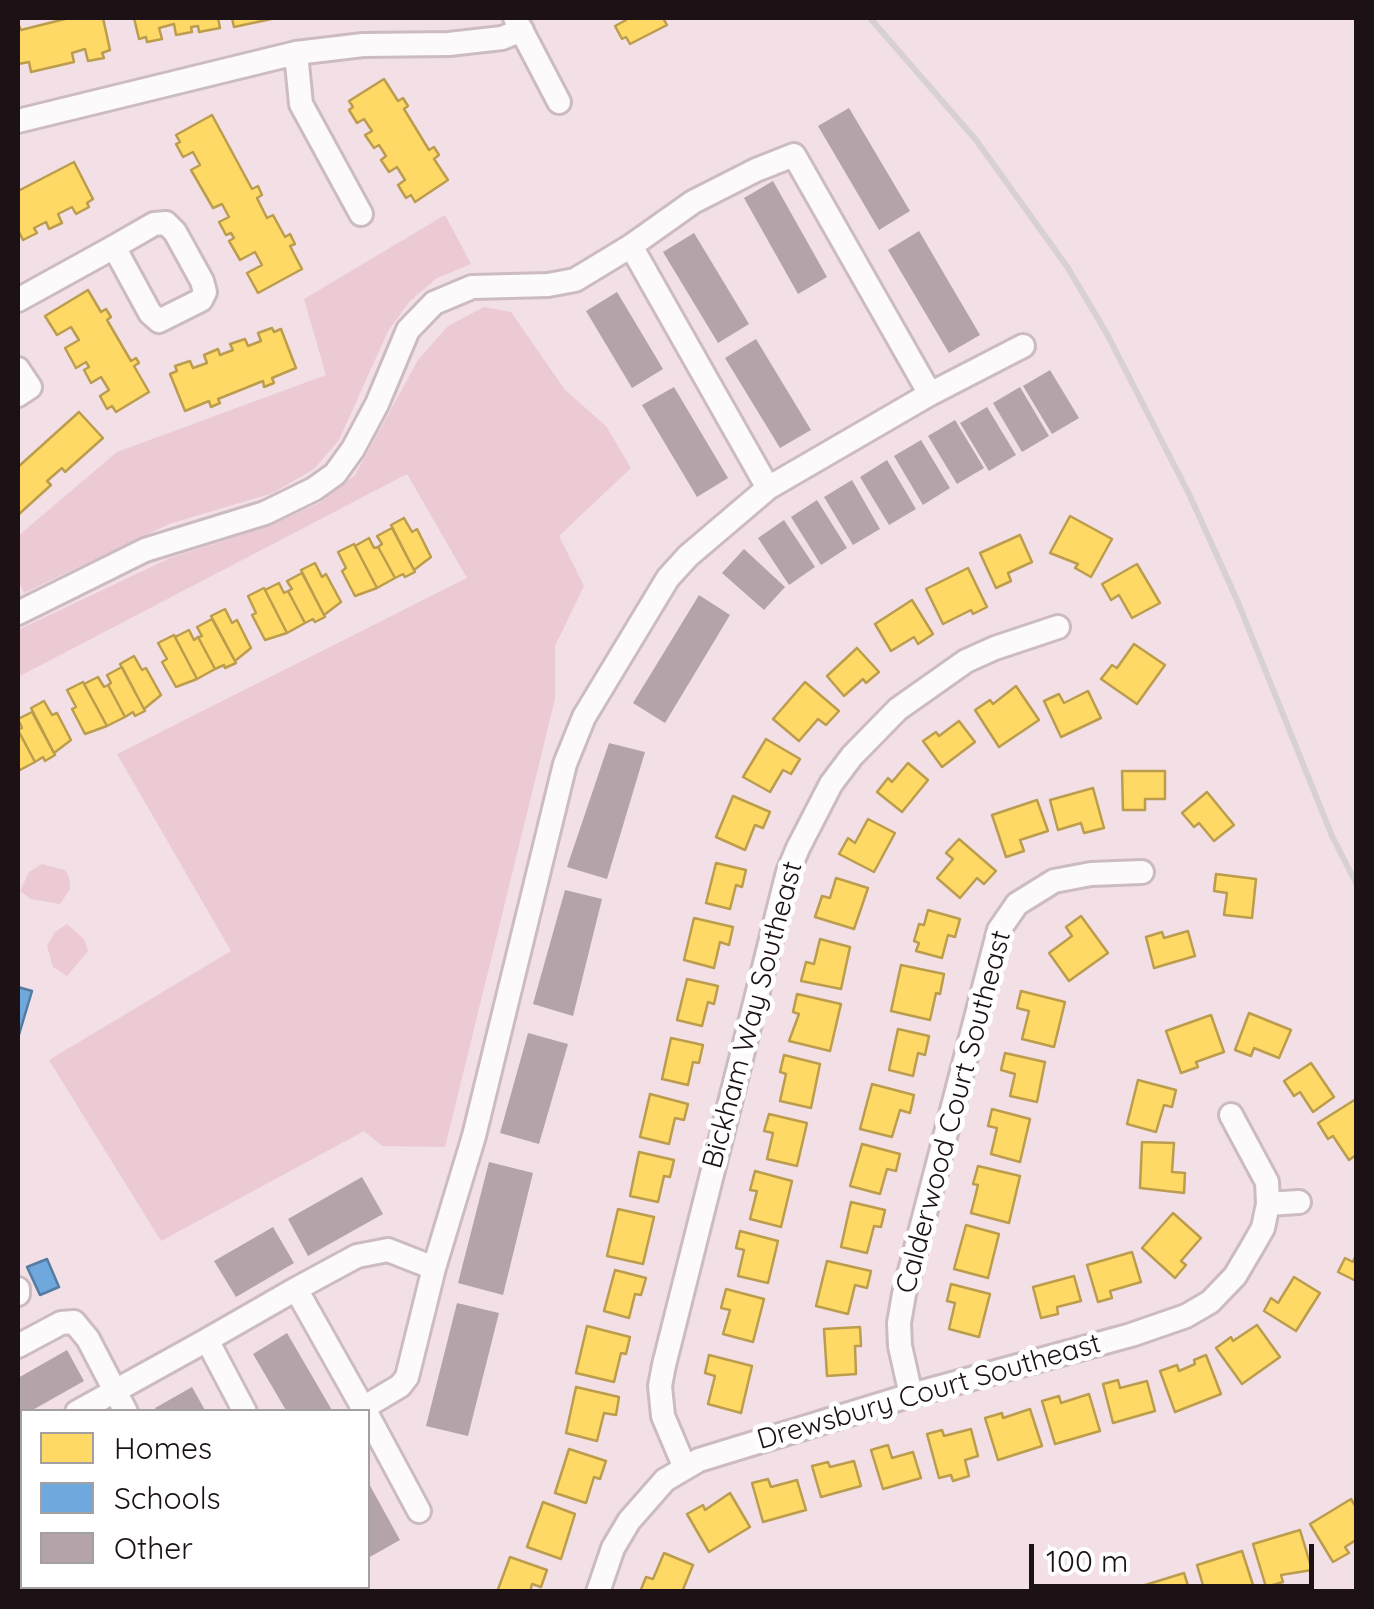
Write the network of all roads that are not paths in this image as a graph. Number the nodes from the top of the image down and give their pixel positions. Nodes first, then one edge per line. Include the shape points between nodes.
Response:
1 (518, 24) edge
2 (296, 52) junction
3 (560, 102) dead end
4 (18, 121) edge
5 (361, 214) dead end
6 (114, 246) dead end
7 (631, 246) junction
8 (18, 300) edge
9 (1023, 346) dead end
10 (18, 368) edge
11 (930, 394) junction
12 (18, 395) edge
13 (768, 488) junction
14 (18, 613) edge
15 (1058, 627) dead end
16 (1142, 872) dead end
17 (1231, 1115) dead end
18 (1299, 1202) dead end
19 (1268, 1204) junction
20 (434, 1268) junction
21 (296, 1290) junction
22 (207, 1340) junction
23 (18, 1346) edge
24 (912, 1396) junction
25 (121, 1401) edge
26 (89, 1409) edge
27 (244, 1409) edge
28 (363, 1409) edge
29 (369, 1409) edge
30 (370, 1421) edge
31 (686, 1468) junction
32 (419, 1511) dead end
33 (598, 1592) edge

1 - 2 street via 502,38
1 - 3 street
2 - 4 street
2 - 5 street via 300,104
6 - 8 street
7 - 11 street via 693,202 794,155
7 - 13 street
7 - 14 street via 575,280 472,287 434,303 408,330 335,474 265,513 145,550
9 - 11 street
10 - 12 street via 30,387
11 - 13 street
13 - 20 street via 668,578 574,740
15 - 31 street, Bickham Way Southeast via 966,661 898,709 831,784 798,848 660,1386 663,1416
16 - 24 street, Calderwood Court Southeast via 1054,881 1017,904 998,930 902,1308 900,1346
17 - 19 street via 1266,1182
18 - 19 street
19 - 24 street, Drewsbury Court Southeast via 1263,1228 1235,1276 1186,1316
20 - 21 street via 388,1250 357,1256
20 - 29 street via 407,1377
21 - 22 street
21 - 28 street
22 - 25 street
22 - 27 street
23 - 25 street via 74,1322
24 - 31 street, Drewsbury Court Southeast via 718,1452
25 - 26 street
30 - 32 street
31 - 33 street, Drewsbury Court Southeast via 650,1494 629,1521

